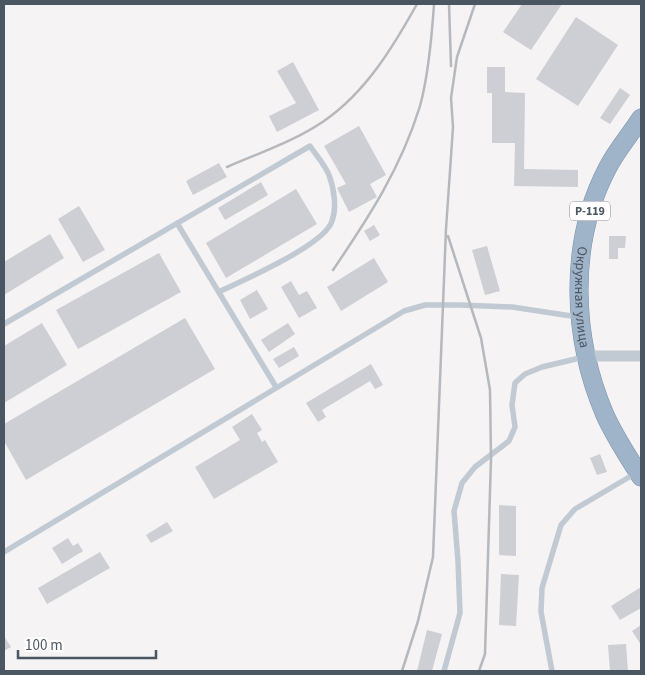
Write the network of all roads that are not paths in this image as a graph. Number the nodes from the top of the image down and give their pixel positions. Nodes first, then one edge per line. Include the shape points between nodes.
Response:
1 (641, 118) edge
2 (177, 223) junction
3 (219, 292) junction
4 (580, 317) junction
5 (4, 324) edge
6 (587, 356) junction
7 (641, 356) edge
8 (276, 386) junction
9 (640, 475) edge
10 (4, 552) edge
11 (444, 671) edge
12 (552, 671) edge

1 - 4 highway, Окружная улица / Р-119 via 607,168 591,206 580,256
2 - 3 lane
2 - 3 lane via 310,146 329,175 335,203 332,222 319,238
2 - 5 lane
3 - 8 lane
4 - 6 highway, Окружная улица / Р-119
4 - 8 lane via 512,307 425,305 404,311
6 - 7 street
6 - 9 highway, Окружная улица / Р-119 via 594,388 606,416
6 - 11 lane via 542,367 525,374 515,383 512,405 515,427 509,441 475,467 462,483 454,510 460,613
8 - 10 lane
9 - 12 lane via 575,509 561,525 542,588 541,612

